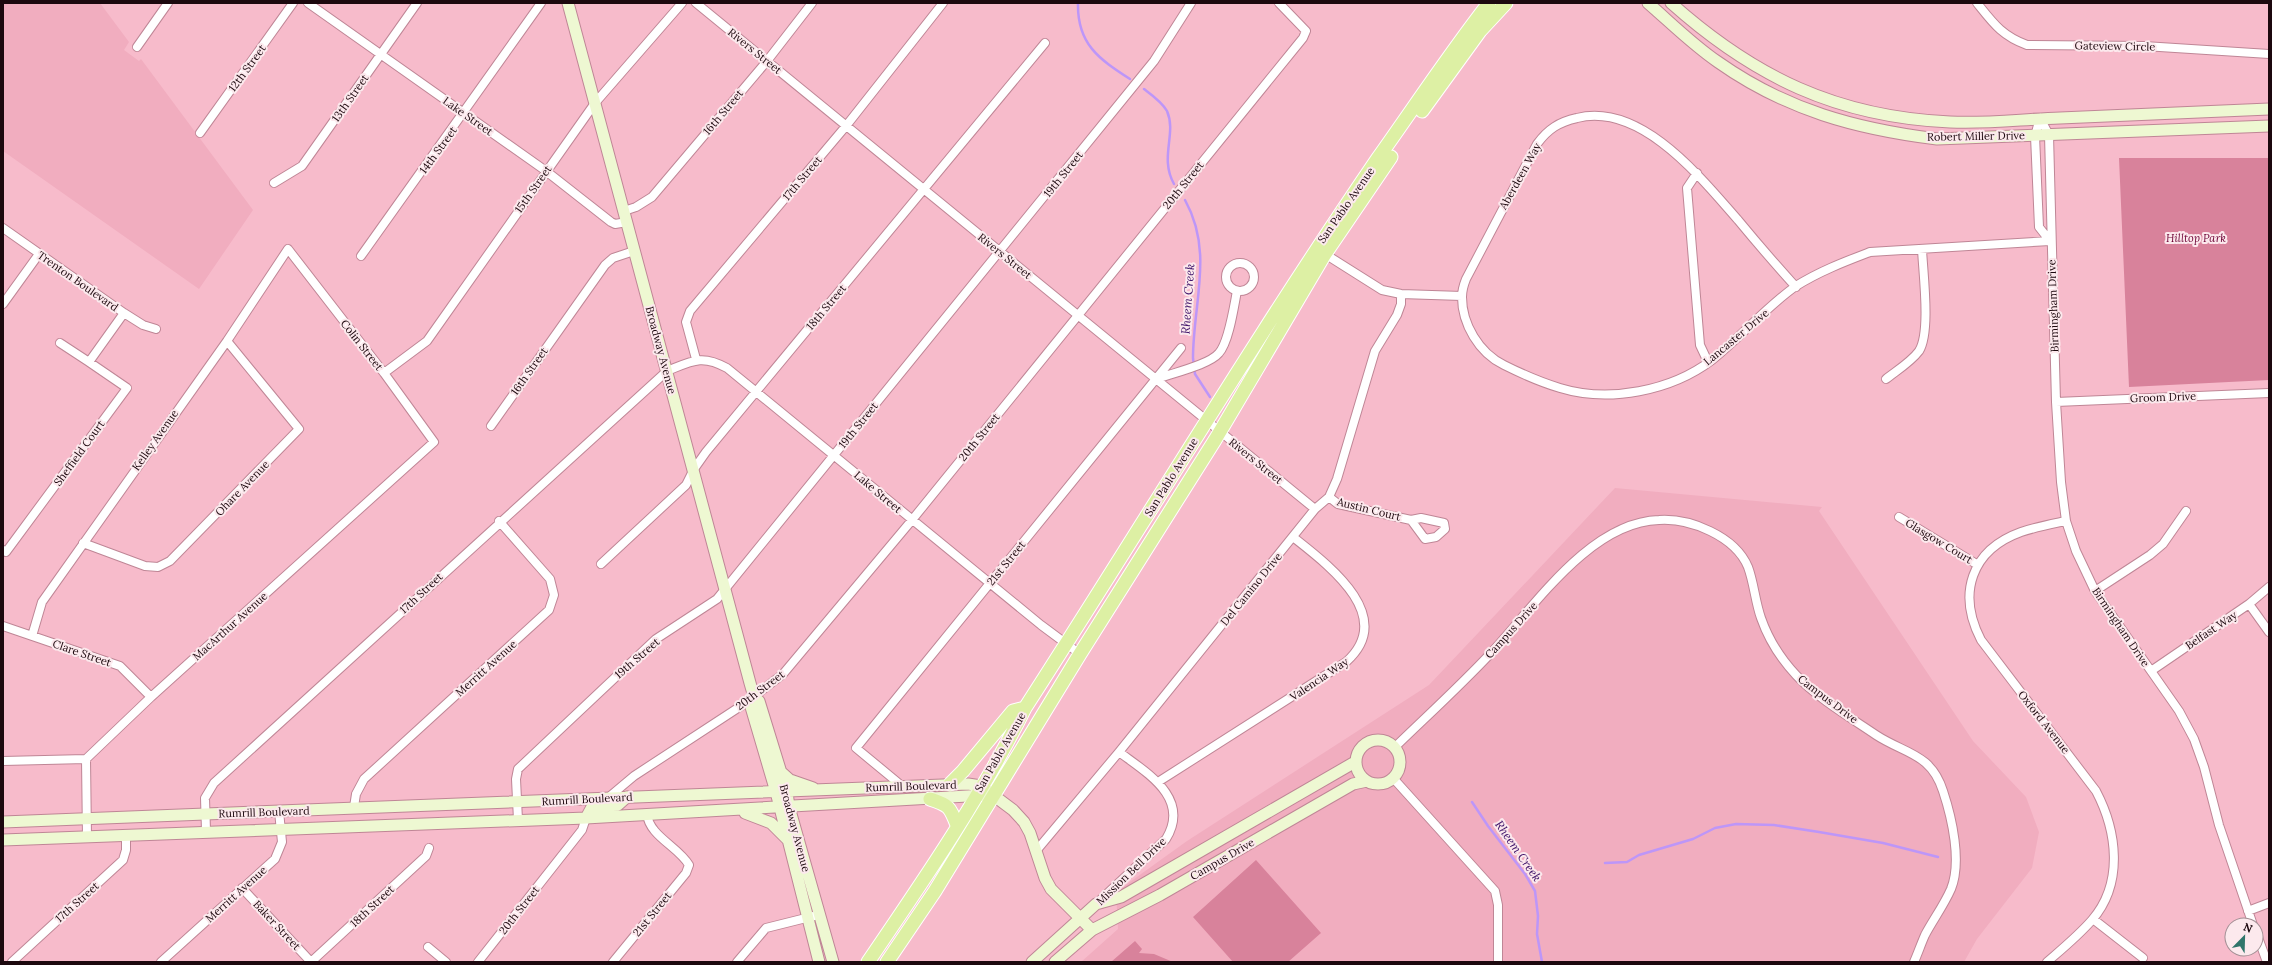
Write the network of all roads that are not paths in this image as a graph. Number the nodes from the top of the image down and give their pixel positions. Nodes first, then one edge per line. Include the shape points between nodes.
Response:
1 (168, 3) edge
2 (293, 3) edge
3 (308, 3) edge
4 (417, 3) edge
5 (541, 3) edge
6 (568, 3) edge
7 (682, 3) edge
8 (696, 3) edge
9 (812, 3) edge
10 (943, 3) edge
11 (1191, 3) edge
12 (1279, 3) edge
13 (1489, 3) edge
14 (1506, 3) edge
15 (1648, 3) edge
16 (1671, 3) edge
17 (1977, 3) edge
18 (1045, 43) dead end
19 (137, 47) dead end
20 (2269, 54) edge
21 (380, 55) junction
22 (767, 61) junction
23 (595, 103) junction
24 (2269, 109) edge
25 (464, 113) junction
26 (2040, 118) junction
27 (846, 126) junction
28 (2269, 126) edge
29 (200, 133) dead end
30 (2049, 135) junction
31 (2035, 136) junction
32 (546, 171) junction
33 (1697, 174) junction
34 (274, 183) dead end
35 (924, 190) junction
36 (626, 216) junction
37 (3, 228) edge
38 (2050, 242) junction
39 (288, 249) joint
40 (1922, 249) junction
41 (634, 251) junction
42 (1000, 252) junction
43 (39, 254) junction
44 (1325, 254) junction
45 (361, 256) dead end
46 (1796, 287) junction
47 (1237, 291) dead end
48 (1401, 294) junction
49 (1462, 296) junction
50 (3, 304) edge
51 (124, 313) junction
52 (1077, 315) junction
53 (156, 329) dead end
54 (227, 341) junction
55 (60, 344) dead end
56 (1180, 348) dead end
57 (696, 359) junction
58 (89, 362) junction
59 (1708, 362) junction
60 (667, 371) junction
61 (384, 373) junction
62 (1156, 379) junction
63 (1886, 379) dead end
64 (756, 391) junction
65 (2269, 393) edge
66 (2056, 402) junction
67 (1206, 420) junction
68 (490, 426) dead end
69 (1220, 432) junction
70 (434, 442) joint
71 (833, 455) junction
72 (694, 469) junction
73 (1329, 497) junction
74 (1315, 510) junction
75 (2186, 511) dead end
76 (1899, 517) dead end
77 (912, 520) junction
78 (1411, 520) dead end
79 (2066, 521) junction
80 (499, 522) junction
81 (1293, 537) junction
82 (83, 543) junction
83 (3, 550) edge
84 (601, 564) dead end
85 (1978, 564) junction
86 (990, 583) junction
87 (725, 587) junction
88 (2269, 587) edge
89 (2095, 591) junction
90 (2249, 604) junction
91 (3, 626) edge
92 (2269, 632) edge
93 (32, 636) junction
94 (1066, 644) junction
95 (1080, 654) junction
96 (2151, 671) junction
97 (151, 697) junction
98 (754, 697) junction
99 (1025, 708) junction
100 (1395, 748) junction
101 (1119, 752) junction
102 (86, 759) junction
103 (3, 761) edge
104 (1355, 762) junction
105 (780, 771) junction
106 (1393, 778) junction
107 (1158, 782) junction
108 (1367, 782) junction
109 (950, 784) junction
110 (902, 786) junction
111 (821, 790) junction
112 (978, 790) junction
113 (781, 792) junction
114 (994, 795) junction
115 (609, 797) junction
116 (627, 797) junction
117 (930, 799) junction
118 (517, 802) junction
119 (354, 807) junction
120 (785, 807) junction
121 (736, 810) junction
122 (280, 811) junction
123 (204, 814) junction
124 (647, 814) junction
125 (586, 818) junction
126 (85, 819) junction
127 (518, 820) junction
128 (3, 822) edge
129 (957, 825) junction
130 (281, 829) junction
131 (206, 831) junction
132 (126, 835) junction
133 (87, 837) junction
134 (3, 840) edge
135 (788, 841) junction
136 (429, 848) dead end
137 (1036, 851) junction
138 (242, 888) junction
139 (2269, 903) edge
140 (1096, 904) junction
141 (2248, 911) junction
142 (818, 915) junction
143 (1080, 917) junction
144 (2250, 917) edge
145 (806, 918) junction
146 (2093, 920) junction
147 (1092, 930) junction
148 (428, 947) dead end
149 (2143, 958) dead end
150 (12, 962) edge
151 (161, 962) edge
152 (311, 962) edge
153 (446, 962) edge
154 (478, 962) edge
155 (613, 962) edge
156 (737, 962) edge
157 (819, 962) edge
158 (833, 962) edge
159 (868, 962) edge
160 (887, 962) edge
161 (1032, 962) edge
162 (1055, 962) edge
163 (1498, 962) edge
164 (1914, 962) edge
165 (2047, 962) edge

1 - 19 street
2 - 29 street, 12th Street
3 - 21 street, Lake Street
4 - 21 street, 13th Street
5 - 25 street, 14th Street
6 - 23 main road, Broadway Avenue
7 - 23 street, 15th Street
8 - 22 street, Rivers Street
9 - 22 street, 16th Street
10 - 27 street, 17th Street
11 - 42 street, 19th Street via 1154,61
12 - 52 street, 20th Street via 1306,31 1303,38
13 - 67 main road, San Pablo Avenue via 1318,246
14 - 44 main road, San Pablo Avenue via 1480,31 1446,78
15 - 31 main road, Robert Miller Drive via 1717,62 1776,97 1832,119 1891,133 1937,139
16 - 26 main road, Robert Miller Drive via 1720,43 1755,66 1812,94 1856,110 1893,117 1951,122
17 - 20 street, Gateview Circle via 1997,28 2012,40 2027,45 2144,46
18 - 35 street, 18th Street
21 - 25 street, Lake Street
21 - 34 street, 13th Street via 302,166
22 - 27 street, Rivers Street
22 - 36 street, 16th Street via 652,196
23 - 32 street, 15th Street
23 - 36 main road, Broadway Avenue
24 - 26 main road, Robert Miller Drive
25 - 32 street, Lake Street
25 - 45 street, 14th Street
26 - 30 street, Birmingham Drive
26 - 31 street
27 - 35 street, Rivers Street
27 - 57 street, 17th Street via 690,311 686,322
28 - 30 main road, Robert Miller Drive
30 - 31 main road, Robert Miller Drive
30 - 38 street, Birmingham Drive via 2052,227
31 - 38 street via 2039,227
32 - 36 street, Lake Street via 615,224
32 - 61 street, 15th Street via 427,341
33 - 46 street, Aberdeen Way
33 - 49 street, Aberdeen Way via 1667,148 1622,120 1591,115 1566,120 1543,136 1532,152 1466,279
33 - 59 street via 1687,188 1700,345
35 - 42 street, Rivers Street
35 - 64 street, 18th Street
36 - 41 main road, Broadway Avenue
37 - 43 street, Trenton Boulevard
38 - 40 street, Lancaster Drive
38 - 66 street, Birmingham Drive
39 - 54 street, Kelley Avenue
39 - 61 street, Colin Street
40 - 46 street, Lancaster Drive via 1870,252 1828,267
40 - 63 street via 1926,327 1922,344 1918,352
41 - 60 main road, Broadway Avenue
41 - 68 street, 16th Street via 613,258 605,265
42 - 52 street, Rivers Street
42 - 71 street, 19th Street
43 - 50 street
43 - 51 street, Trenton Boulevard
44 - 48 street via 1382,290
44 - 69 main road, San Pablo Avenue
46 - 59 street, Lancaster Drive
47 - 62 street, 21st Street via 1220,353 1210,360
48 - 49 street
48 - 73 street, Del Camino Drive via 1397,315 1375,351 1337,479
49 - 59 street, Lancaster Drive via 1467,325 1481,348 1500,363 1561,389 1593,394 1631,394 1689,374
51 - 53 street, Trenton Boulevard via 143,325
51 - 58 street
52 - 62 street, Rivers Street
52 - 77 street, 20th Street
54 - 82 street, Kelley Avenue
54 - 82 street, Ohare Avenue via 299,429 170,561 158,567 145,566
55 - 58 street, Sheffield Court
56 - 62 street, 21st Street
57 - 60 street
57 - 64 street, Lake Street via 713,361 727,368
58 - 83 street, Sheffield Court via 127,388 6,552
60 - 72 main road, Broadway Avenue
60 - 80 street, 17th Street
61 - 70 street, Colin Street
62 - 67 street, Rivers Street
62 - 86 street, 21st Street
64 - 71 street, Lake Street
64 - 72 street, 18th Street
65 - 66 street, Groom Drive
66 - 79 street, Birmingham Drive
67 - 69 street, Rivers Street
67 - 94 main road, San Pablo Avenue
69 - 74 street, Rivers Street
69 - 95 main road, San Pablo Avenue
70 - 97 street, MacArthur Avenue
71 - 77 street, Lake Street
71 - 87 street, 19th Street
72 - 84 street, 18th Street via 686,485
72 - 87 main road, Broadway Avenue
73 - 74 street, Del Camino Drive
73 - 78 street, Austin Court via 1338,504
74 - 81 street, Del Camino Drive
75 - 89 street via 2163,544
76 - 85 street, Glasgow Court
77 - 86 street, Lake Street
77 - 98 street, 20th Street via 784,674
79 - 85 street, Oxford Avenue via 2012,536 1994,546
79 - 89 street, Birmingham Drive via 2076,551
80 - 119 street, Merritt Avenue via 550,579 554,595 549,610 364,779 356,794
80 - 123 street, 17th Street via 214,782 205,798
81 - 101 street, Del Camino Drive
81 - 107 street, Valencia Way via 1332,568 1355,596 1361,609 1363,623 1363,635 1358,650 1346,662
82 - 93 street, Kelley Avenue via 42,602
85 - 146 street, Oxford Avenue via 1972,579 1968,604 1972,623 1980,640 2085,774 2106,809 2113,834 2114,866 2104,901
86 - 94 street, Lake Street
86 - 110 street, 21st Street via 856,748
87 - 98 main road, Broadway Avenue
87 - 118 street, 19th Street via 717,599 656,640 523,763 516,779
88 - 90 street, Belfast Way
89 - 96 street, Birmingham Drive
90 - 92 street
90 - 96 street, Belfast Way
91 - 93 street, Clare Street
93 - 97 street, Clare Street via 120,666
94 - 95 street, Lake Street
94 - 99 main road, San Pablo Avenue
95 - 114 main road, San Pablo Avenue
96 - 141 street, Birmingham Drive via 2179,711 2194,739
97 - 102 street, MacArthur Avenue
98 - 105 main road, Broadway Avenue via 759,701
98 - 113 main road, Broadway Avenue via 751,707
98 - 115 street, 20th Street via 634,776
99 - 109 main road via 1013,712
99 - 112 main road, San Pablo Avenue via 1008,742
100 - 104 main road via 1384,740 1370,740 1359,749
100 - 106 main road via 1400,766
100 - 164 street, Campus Drive via 1490,654 1567,567 1588,550 1614,534 1636,525 1659,520 1714,531 1747,564 1761,618 1776,650 1796,676 1879,736 1929,763 1935,772 1955,833 1954,879 1951,890 1925,936
101 - 107 street, Mission Bell Drive
101 - 137 street, Del Camino Drive
102 - 103 street
102 - 126 street
104 - 108 main road via 1357,771
104 - 140 main road, Campus Drive via 1121,897
105 - 111 main road via 797,783
105 - 113 main road, Broadway Avenue
106 - 108 main road via 1381,784
106 - 163 street via 1495,891 1498,905
107 - 140 street, Mission Bell Drive via 1172,804 1170,832 1166,839
108 - 147 main road, Campus Drive via 1353,784 1160,895
109 - 110 main road, Rumrill Boulevard
109 - 112 main road, Rumrill Boulevard
110 - 111 main road, Rumrill Boulevard
111 - 113 main road, Rumrill Boulevard
112 - 114 main road, Rumrill Boulevard
112 - 117 main road, Rumrill Boulevard
112 - 129 main road, San Pablo Avenue
113 - 116 main road, Rumrill Boulevard
113 - 120 main road, Broadway Avenue
114 - 137 main road via 1024,822
114 - 160 main road, San Pablo Avenue via 935,891
115 - 116 main road, Rumrill Boulevard
115 - 118 main road, Rumrill Boulevard
116 - 125 main road via 618,805 592,807
117 - 120 main road, Rumrill Boulevard
117 - 129 main road via 951,809
118 - 119 main road, Rumrill Boulevard
118 - 127 street, 19th Street
119 - 122 main road, Rumrill Boulevard
120 - 121 main road, Rumrill Boulevard
120 - 135 main road, Broadway Avenue
120 - 142 main road, Broadway Avenue
121 - 124 main road, Rumrill Boulevard
121 - 135 main road via 771,823
122 - 123 main road, Rumrill Boulevard
122 - 130 street, Merritt Avenue
123 - 126 main road, Rumrill Boulevard
123 - 131 street, 17th Street
124 - 125 main road, Rumrill Boulevard
124 - 155 street, 21st Street via 651,827 685,858 689,865 686,874
125 - 127 main road, Rumrill Boulevard
125 - 154 street, 20th Street via 582,830
126 - 128 main road, Rumrill Boulevard
126 - 133 street
127 - 130 main road, Rumrill Boulevard
129 - 159 main road, San Pablo Avenue
130 - 131 main road, Rumrill Boulevard
130 - 138 street, Merritt Avenue via 282,842 275,858
131 - 132 main road, Rumrill Boulevard
132 - 133 main road, Rumrill Boulevard
132 - 150 street, 17th Street via 123,860
133 - 134 main road, Rumrill Boulevard
135 - 145 main road, Broadway Avenue
136 - 152 street, 18th Street via 426,856
137 - 143 main road via 1051,889
138 - 151 street, Merritt Avenue
138 - 152 street, Baker Street
139 - 141 street
140 - 143 main road, Mission Bell Drive
141 - 144 street, Birmingham Drive
142 - 145 street
142 - 158 main road, Broadway Avenue
143 - 147 main road
143 - 161 main road, Mission Bell Drive
145 - 156 street via 766,928
145 - 157 main road, Broadway Avenue
146 - 149 street
146 - 165 street, Oxford Avenue
147 - 162 main road
148 - 153 street

